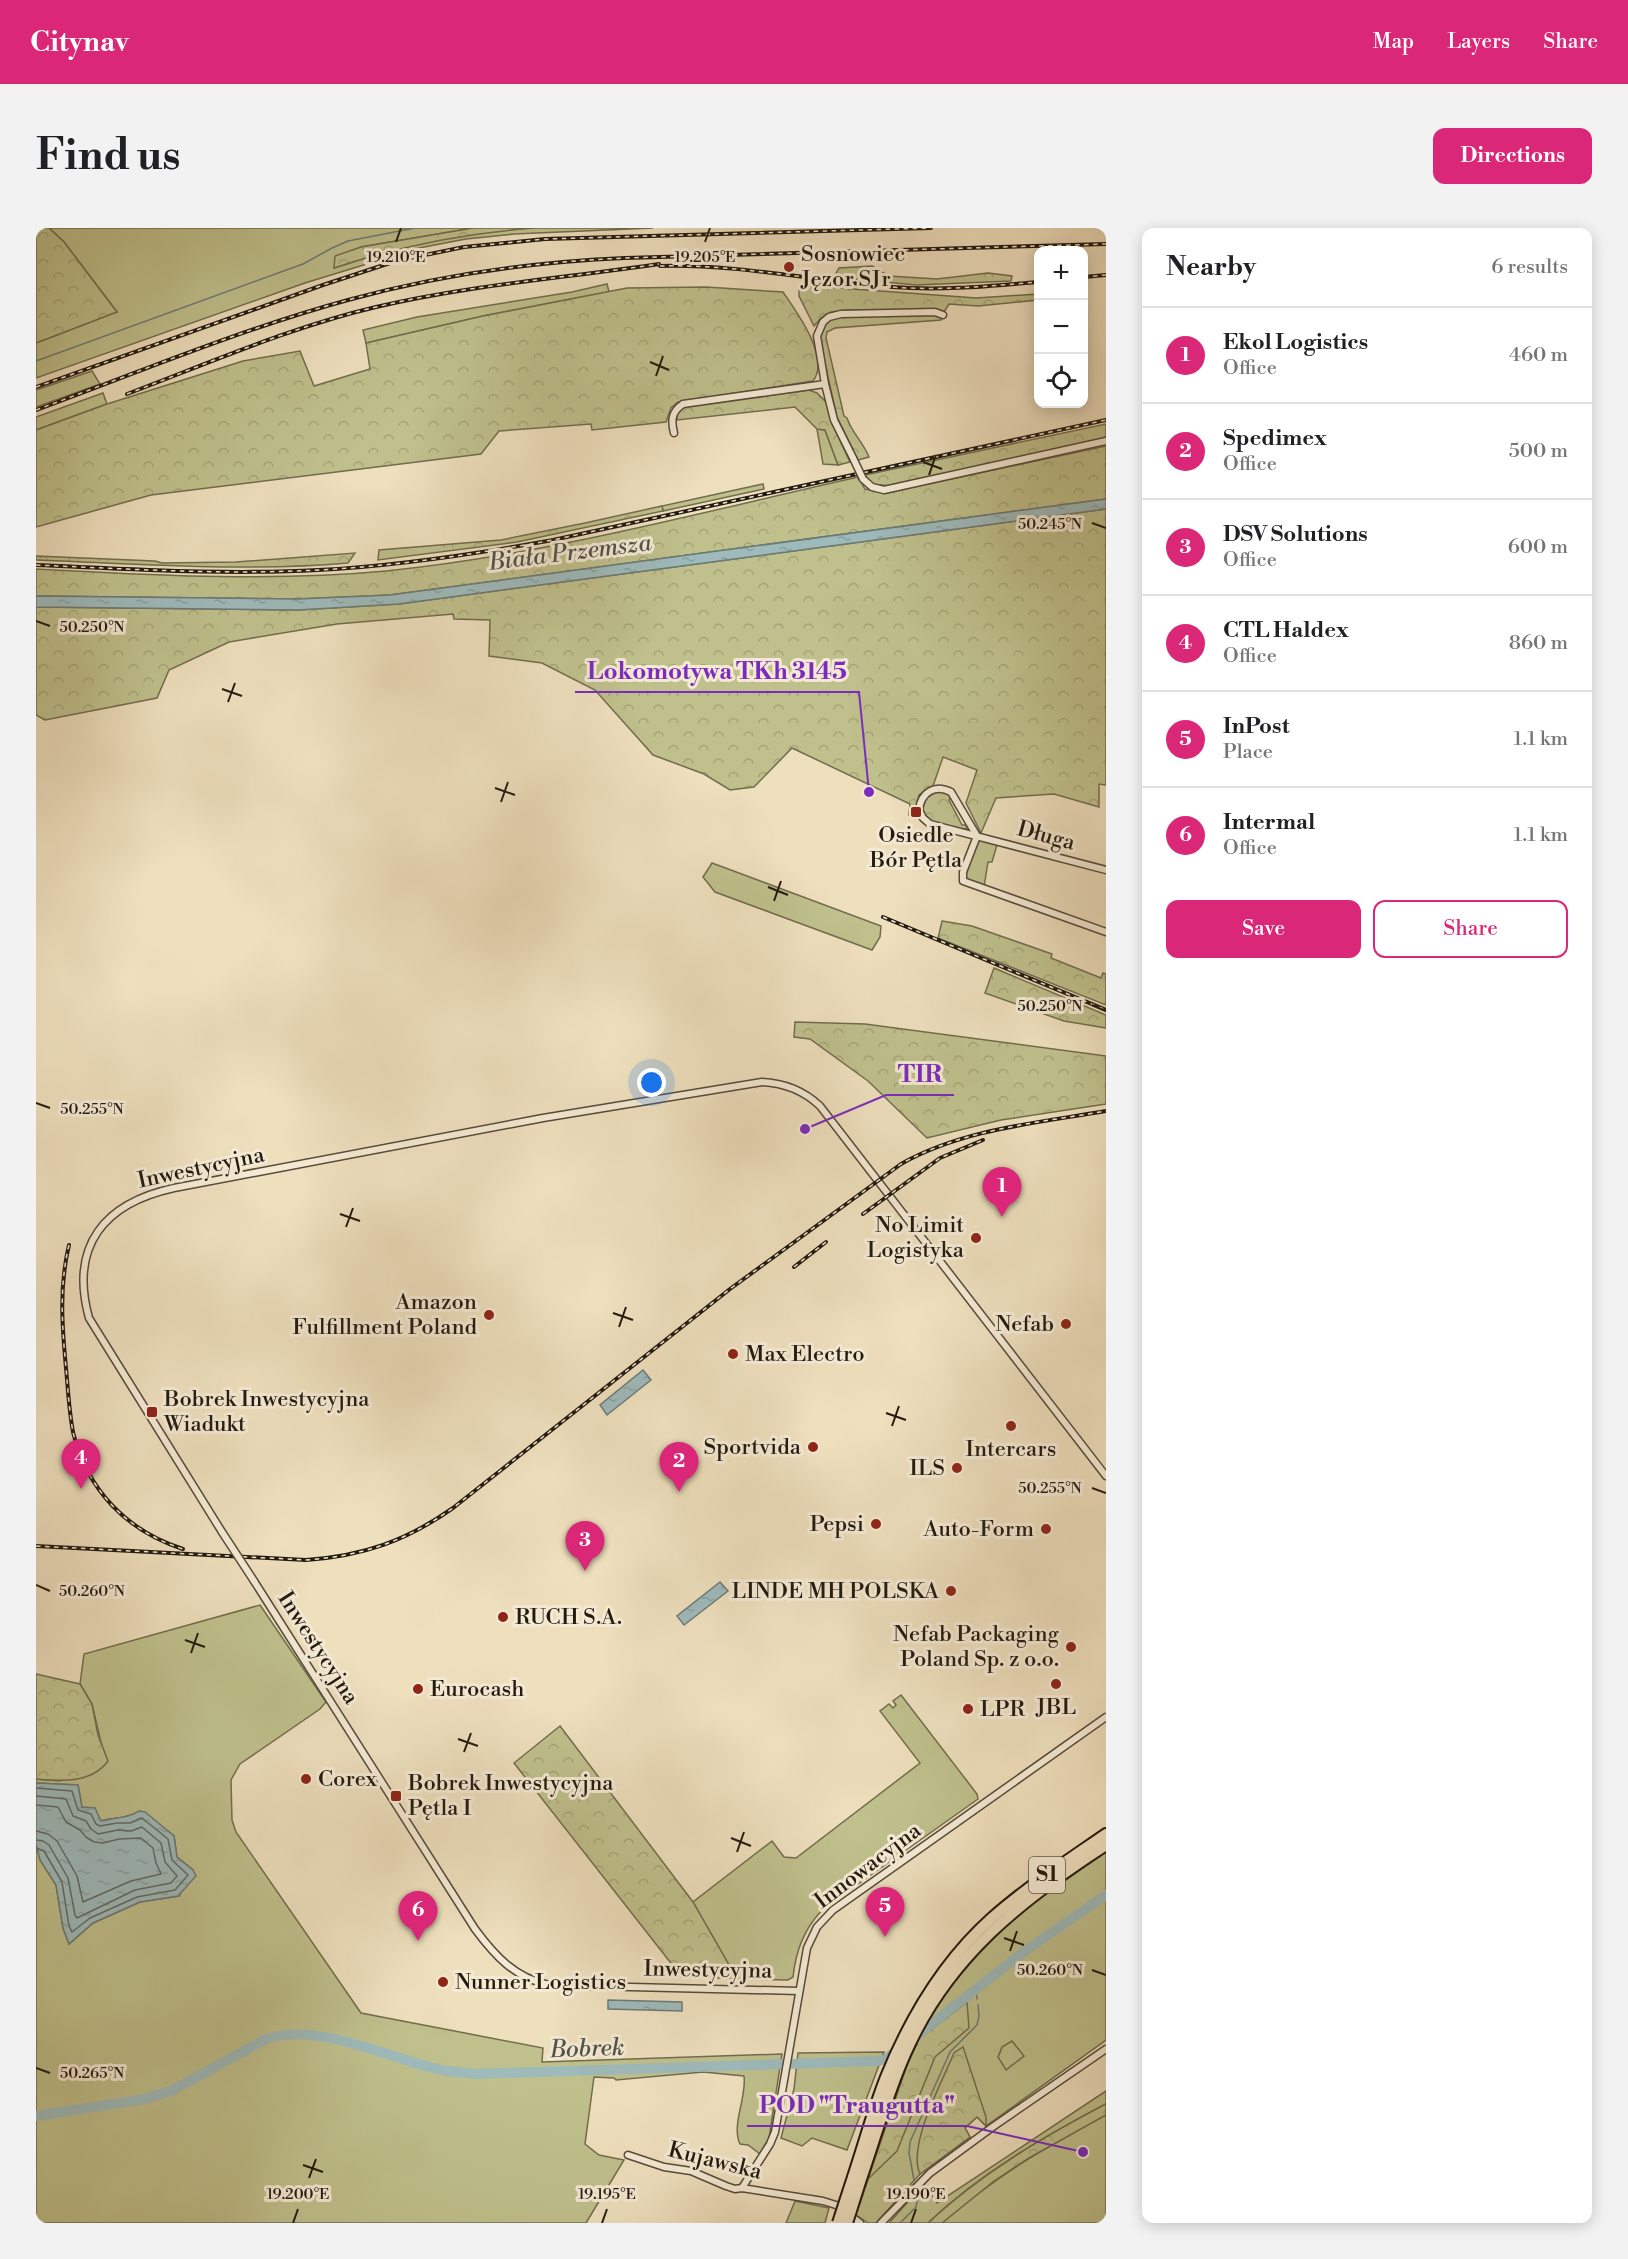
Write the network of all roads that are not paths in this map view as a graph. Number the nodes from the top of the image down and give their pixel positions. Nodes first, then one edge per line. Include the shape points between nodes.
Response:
1 (943, 315) dead end
2 (825, 384) junction
3 (674, 434) dead end
4 (1106, 441) edge
5 (977, 836) junction
6 (1106, 870) edge
7 (1106, 932) edge
8 (1106, 1476) edge
9 (1106, 1717) edge
10 (1106, 1834) edge
11 (1106, 1845) edge
12 (799, 1991) junction
13 (1106, 2049) edge
14 (628, 2155) dead end
15 (857, 2180) junction
16 (742, 2188) junction
17 (838, 2223) edge
18 (847, 2223) edge
19 (860, 2223) edge
20 (881, 2223) edge

1 - 2 street via 866,313 829,317 817,336
2 - 3 street via 683,404 671,422
2 - 4 street, bridge via 834,420 863,479 884,490
5 - 5 street, Długa via 954,796 944,789 929,791 920,805 920,814 930,824
5 - 6 street, Długa
5 - 7 street via 963,881
8 - 12 street, Inwestycyjna, bridge via 820,1106 812,1098 777,1083 762,1082 543,1118 150,1193 120,1209 98,1231 87,1252 83,1289 89,1318 475,1929 505,1965 528,1979 549,1985
9 - 12 street, Innowacyjna via 827,1915 807,1948
10 - 15 highway, S1 via 1025,1891 954,1958 915,2014 885,2079
11 - 15 highway, S1 via 1008,1915 969,1954 927,2011 899,2068
12 - 16 street, Innowacyjna via 775,2132
13 - 20 street via 930,2173
14 - 16 street, Kujawska
15 - 17 highway, S1, bridge
15 - 18 highway, S1, bridge
16 - 19 street, Kujawska via 823,2200

